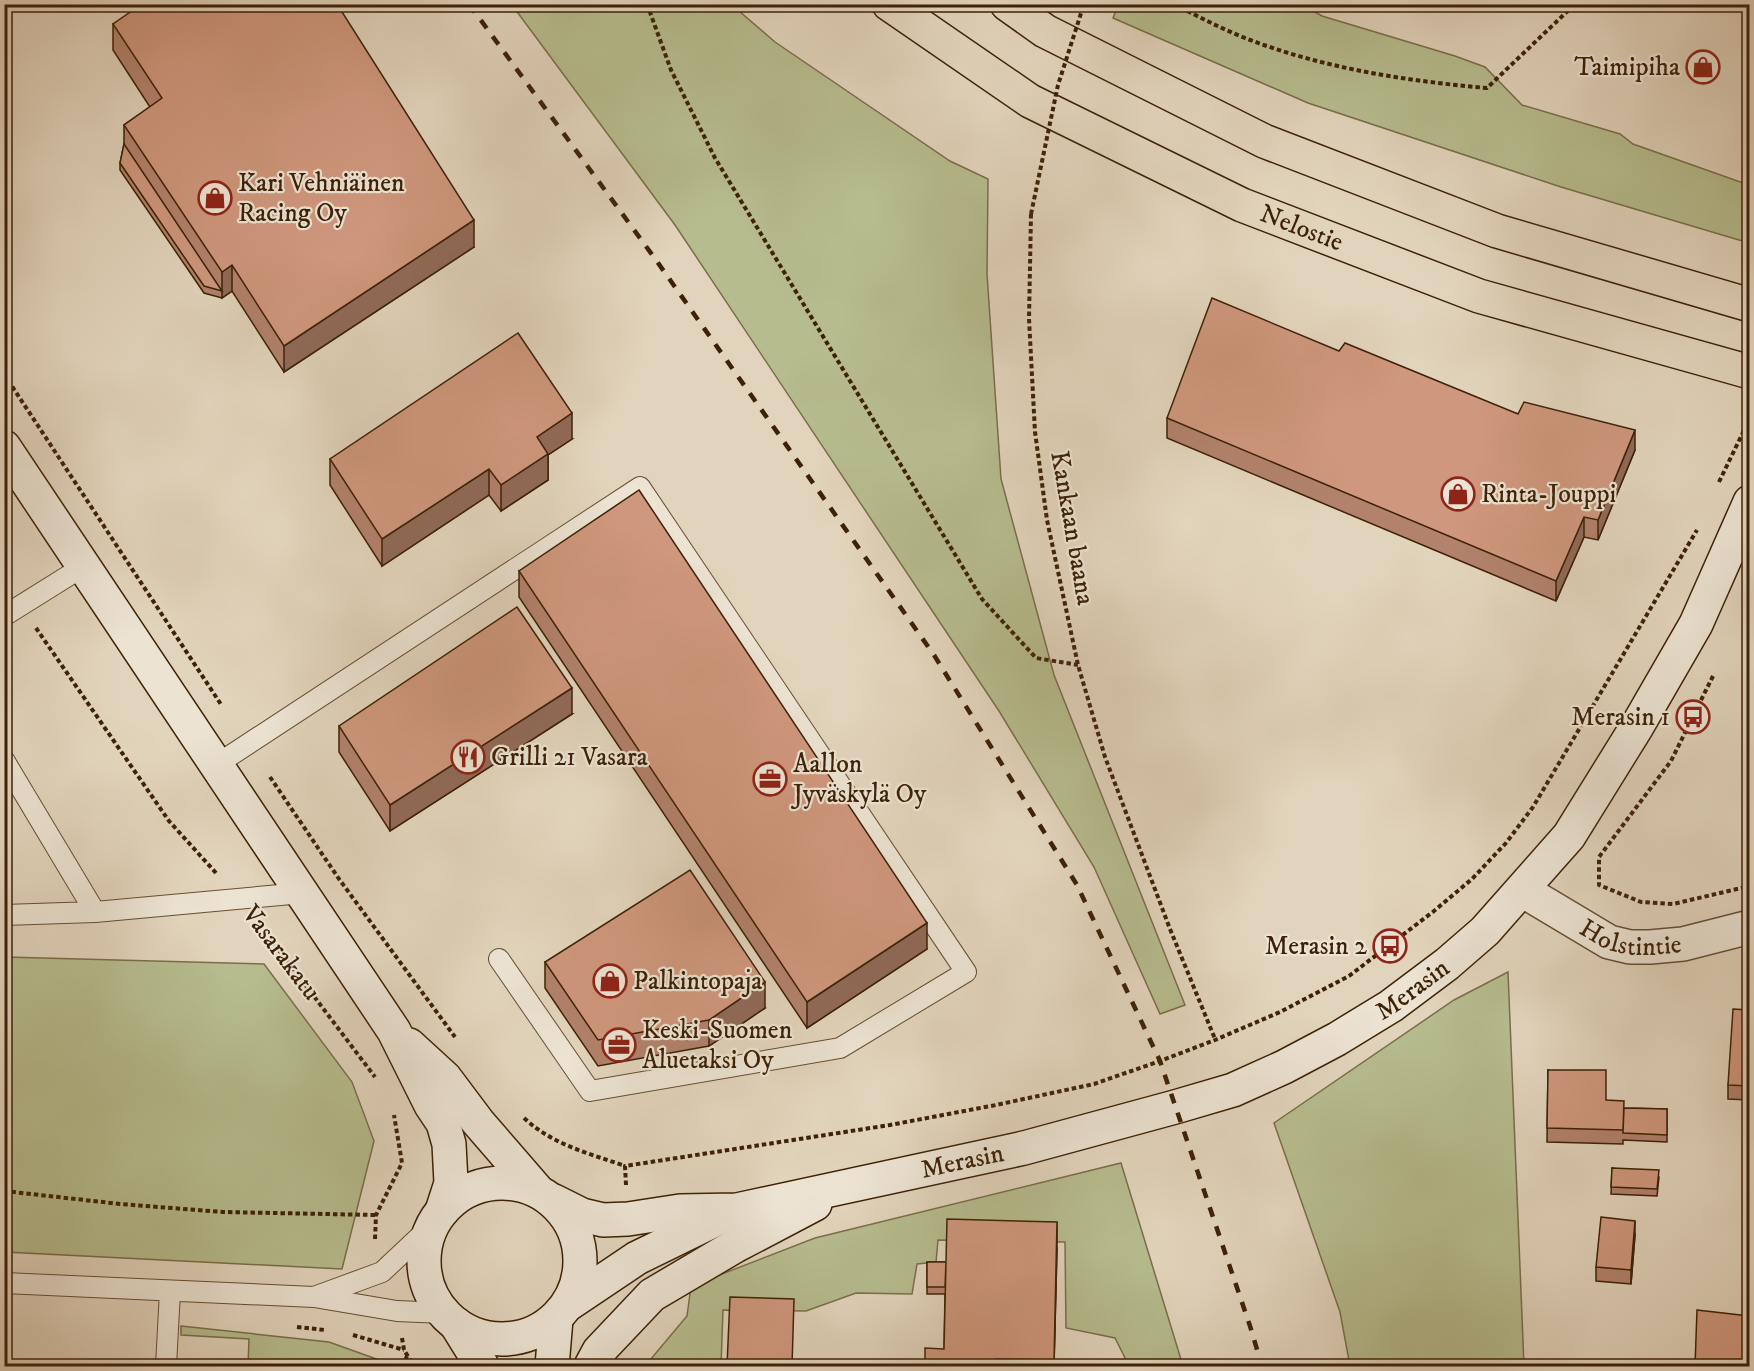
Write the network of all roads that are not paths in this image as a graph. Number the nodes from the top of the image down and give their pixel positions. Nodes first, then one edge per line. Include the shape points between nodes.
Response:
1 (890, 4) edge
2 (1007, 4) edge
3 (1749, 305) edge
4 (1749, 372) edge
5 (4, 447) edge
6 (1749, 502) edge
7 (84, 566) junction
8 (13, 611) edge
9 (4, 760) edge
10 (216, 765) junction
11 (1522, 890) junction
12 (302, 893) junction
13 (95, 912) junction
14 (4, 915) edge
15 (1749, 927) edge
16 (499, 959) dead end
17 (394, 1031) junction
18 (851, 1185) junction
19 (545, 1195) junction
20 (737, 1209) junction
21 (437, 1218) junction
22 (4, 1283) edge
23 (170, 1291) junction
24 (314, 1297) junction
25 (561, 1312) junction
26 (450, 1319) junction
27 (166, 1366) edge
28 (482, 1366) edge
29 (552, 1366) edge
30 (591, 1366) edge

1 - 4 highway, Nelostie via 1030,101 1242,205 1479,296
2 - 3 highway via 1045,31 1264,141 1497,231
5 - 7 street, Vasarakatu
6 - 11 street, Merasin via 1696,624 1636,728 1569,836
7 - 8 lane
7 - 10 street, Vasarakatu
9 - 13 lane
10 - 12 street, Vasarakatu
10 - 16 lane via 640,487 966,972 840,1048 590,1091
11 - 15 street, Holstintie via 1609,942 1630,947 1683,944
11 - 18 street, Merasin via 1485,931 1391,1006 1284,1067 1233,1089 1034,1146
12 - 13 lane
12 - 17 street, Vasarakatu
13 - 14 lane
17 - 19 street, Vasarakatu via 445,1078 478,1122
17 - 21 street, Vasarakatu via 443,1123 450,1144 451,1183
18 - 20 street, Merasin
18 - 30 street, Merasin via 652,1295 599,1351
19 - 20 street, Merasin via 582,1215 603,1220
19 - 21 street via 520,1184 485,1184 461,1194
19 - 25 street via 567,1215 580,1250 581,1270 576,1288
20 - 25 street, Merasin via 637,1258
21 - 24 lane via 382,1272
21 - 26 street via 426,1243 426,1280 433,1298
22 - 23 lane
23 - 24 lane
23 - 27 lane
24 - 26 lane
25 - 26 street via 541,1329 507,1339 472,1334
25 - 29 street
26 - 28 street

